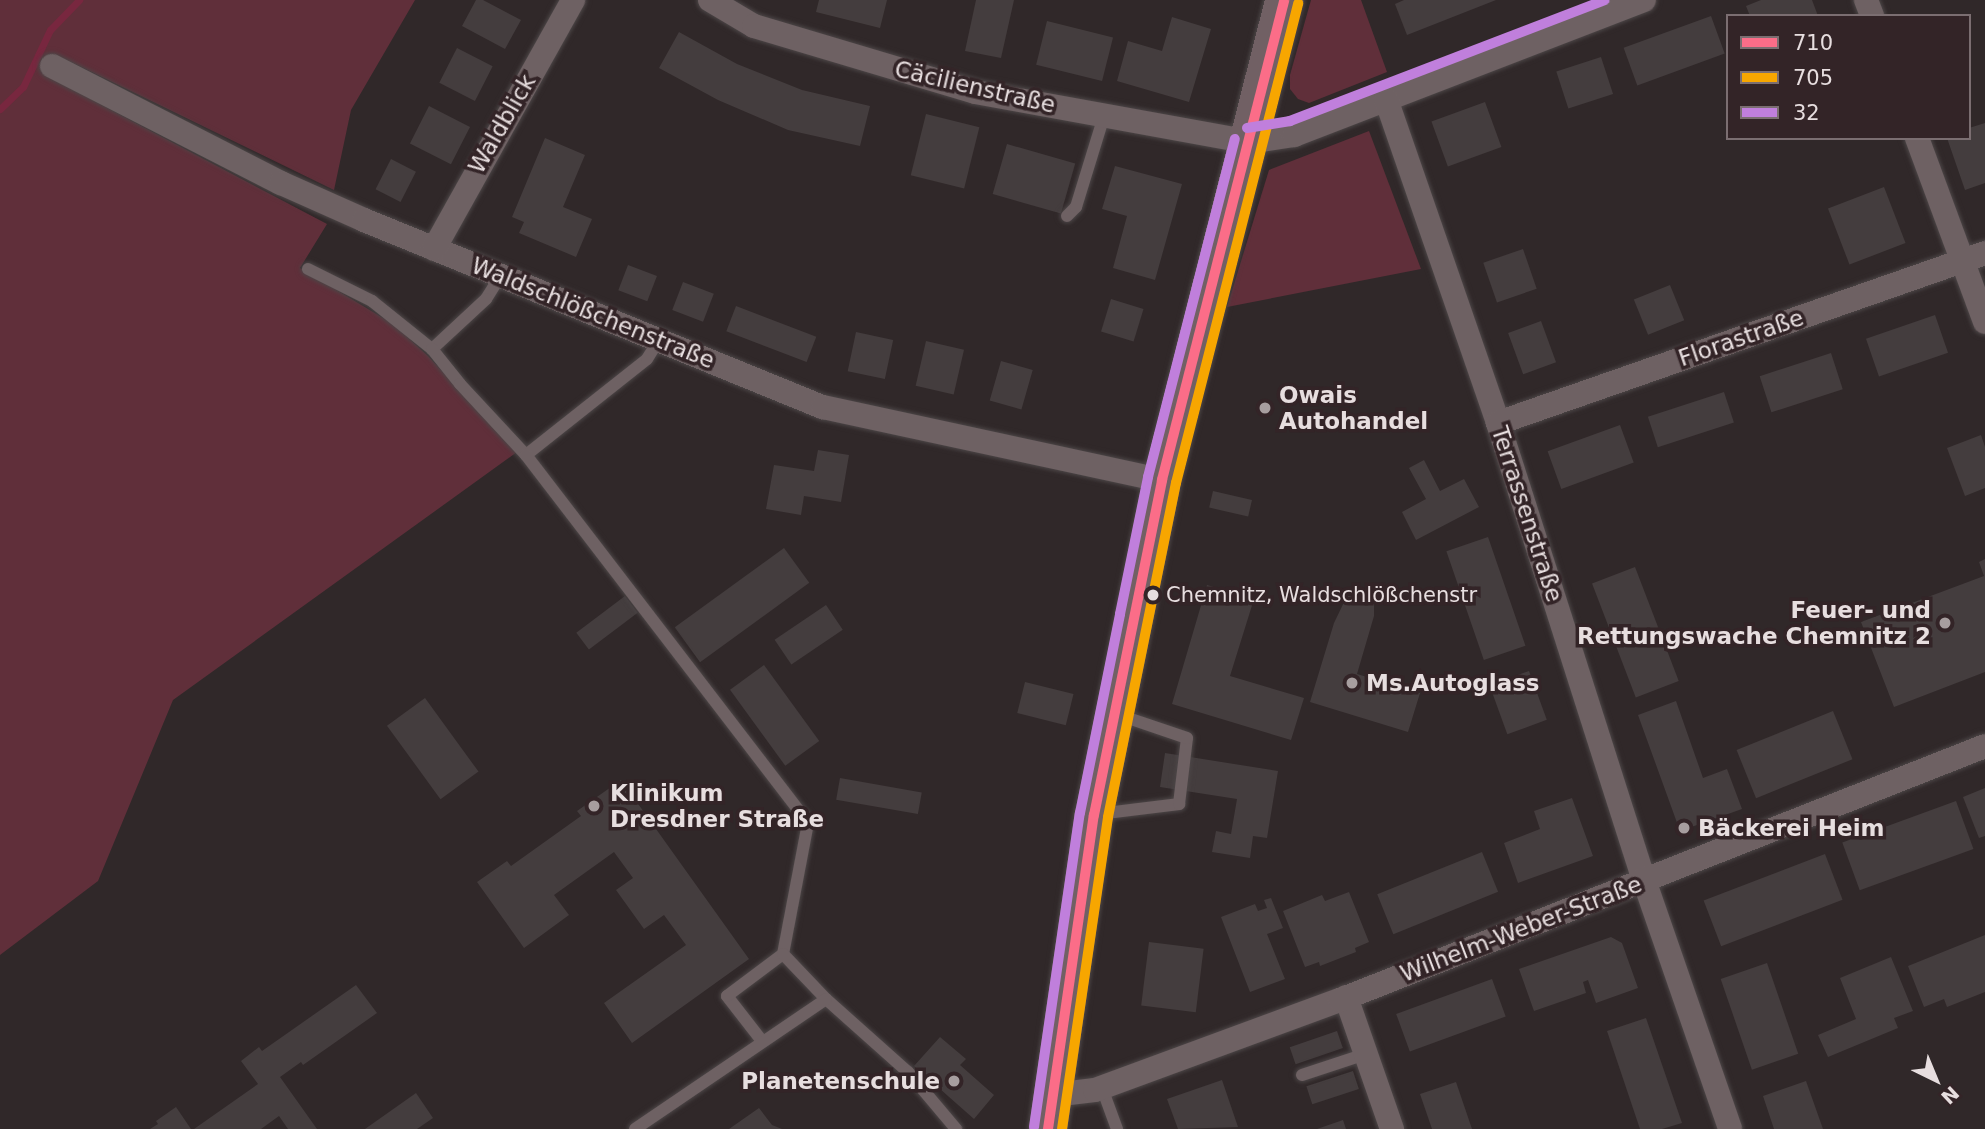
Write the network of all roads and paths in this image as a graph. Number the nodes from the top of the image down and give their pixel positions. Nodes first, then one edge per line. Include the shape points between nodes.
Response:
1 (573, 0) edge
2 (710, 0) edge
3 (1284, 0) edge
4 (1644, 0) edge
5 (52, 66) dead end
6 (1386, 99) junction
7 (1104, 116) junction
8 (1918, 140) edge
9 (1249, 142) junction
10 (1067, 216) dead end
11 (434, 249) junction
12 (1974, 257) edge
13 (308, 269) dead end
14 (501, 275) junction
15 (1985, 322) edge
16 (659, 340) junction
17 (432, 349) junction
18 (1498, 423) junction
19 (526, 455) junction
20 (1162, 480) junction
21 (1115, 713) junction
22 (1985, 746) edge
23 (1094, 815) junction
24 (1644, 880) junction
25 (783, 954) junction
26 (1346, 997) junction
27 (825, 999) junction
28 (762, 1041) junction
29 (1366, 1054) junction
30 (1302, 1076) dead end
31 (1102, 1088) junction
32 (1050, 1112) edge
33 (635, 1129) edge
34 (956, 1129) edge
35 (1117, 1129) edge
36 (1392, 1129) edge
37 (1730, 1129) edge

1 - 11 street, Waldblick
2 - 7 street, Cäcilienstraße via 754,26 810,45 975,92
3 - 9 main road
4 - 6 street, Cäcilienstraße
5 - 11 street, Waldschlößchenstraße via 281,183
6 - 9 street, Cäcilienstraße via 1294,135
6 - 18 street, Terrassenstraße
7 - 9 street, Cäcilienstraße
7 - 10 lane via 1076,207
8 - 12 street
9 - 20 main road
11 - 14 street, Waldschlößchenstraße
12 - 15 street
12 - 18 street, Florastraße
13 - 17 lane via 372,301
14 - 16 street, Waldschlößchenstraße
14 - 17 lane via 486,299
16 - 19 lane via 646,359
16 - 20 street, Waldschlößchenstraße via 823,407
17 - 19 lane
18 - 24 street, Terrassenstraße
19 - 25 lane via 808,823
20 - 21 main road
21 - 23 main road
21 - 23 lane via 1187,738 1179,804
22 - 24 street, Wilhelm-Weber-Straße
23 - 32 main road
24 - 26 street, Wilhelm-Weber-Straße
24 - 37 street, Terrassenstraße
25 - 27 lane
25 - 28 lane via 727,996
26 - 29 street
26 - 31 street, Wilhelm-Weber-Straße
27 - 28 lane
27 - 34 lane via 908,1072
28 - 33 lane
29 - 30 lane
29 - 36 street
31 - 32 street, Wilhelm-Weber-Straße
31 - 35 lane

